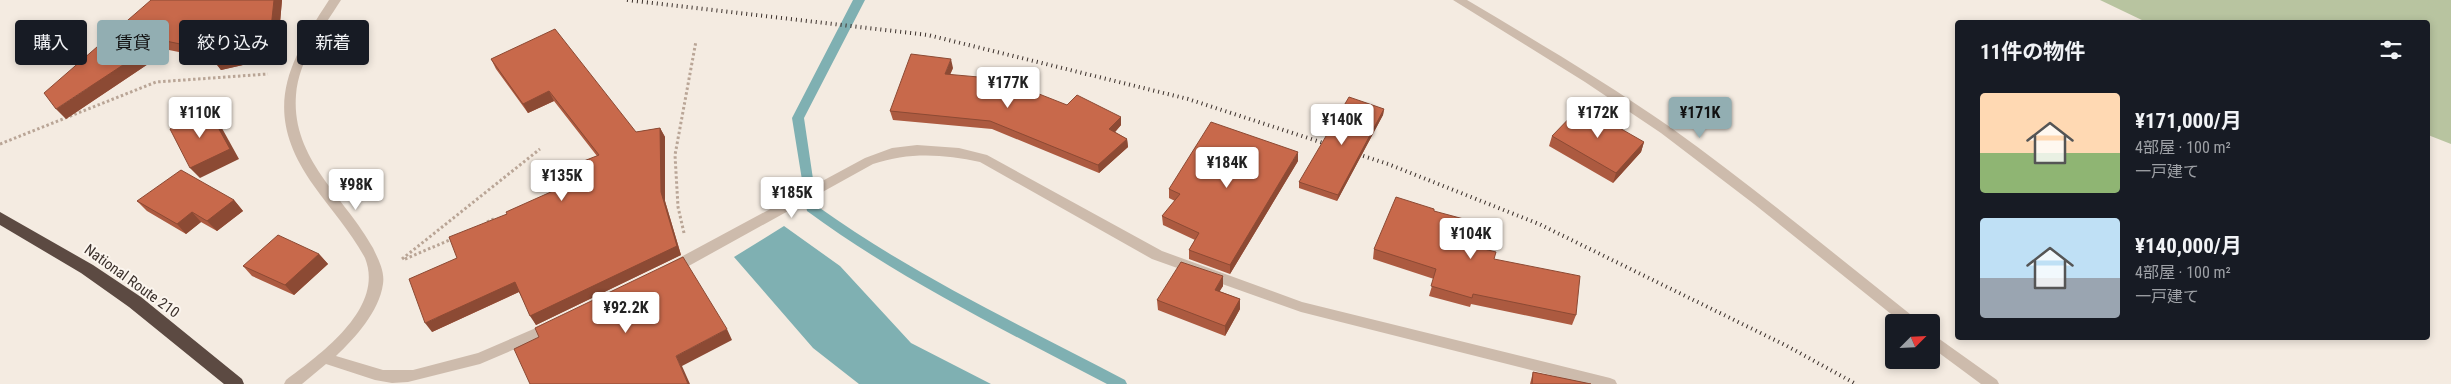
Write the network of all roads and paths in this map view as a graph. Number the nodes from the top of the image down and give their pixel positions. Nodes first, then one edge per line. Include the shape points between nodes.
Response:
1 (335, 0) edge
2 (1459, 0) edge
3 (696, 41) dead end
4 (294, 73) junction
5 (0, 144) edge
6 (540, 149) dead end
7 (0, 218) edge
8 (496, 218) edge
9 (478, 226) edge
10 (461, 235) edge
11 (696, 256) junction
12 (659, 276) edge
13 (1900, 314) edge
14 (566, 320) edge
15 (1940, 346) edge
16 (326, 358) junction
17 (236, 384) edge
18 (291, 384) edge
19 (1610, 384) edge
20 (1992, 384) edge

1 - 4 street via 310,38
2 - 13 street via 1664,129
3 - 11 path via 675,155 678,207
4 - 5 path via 156,82
4 - 16 street via 290,110 295,146 364,246 377,276 375,293 361,317
6 - 10 path via 402,260
7 - 17 highway, National Route 210 via 87,268 135,302
8 - 9 path
11 - 12 street
11 - 19 street via 869,161 892,153 917,150 959,153 983,158 1157,256 1301,307
14 - 16 street via 496,353 463,365 411,377 356,370
15 - 20 street
16 - 18 street

